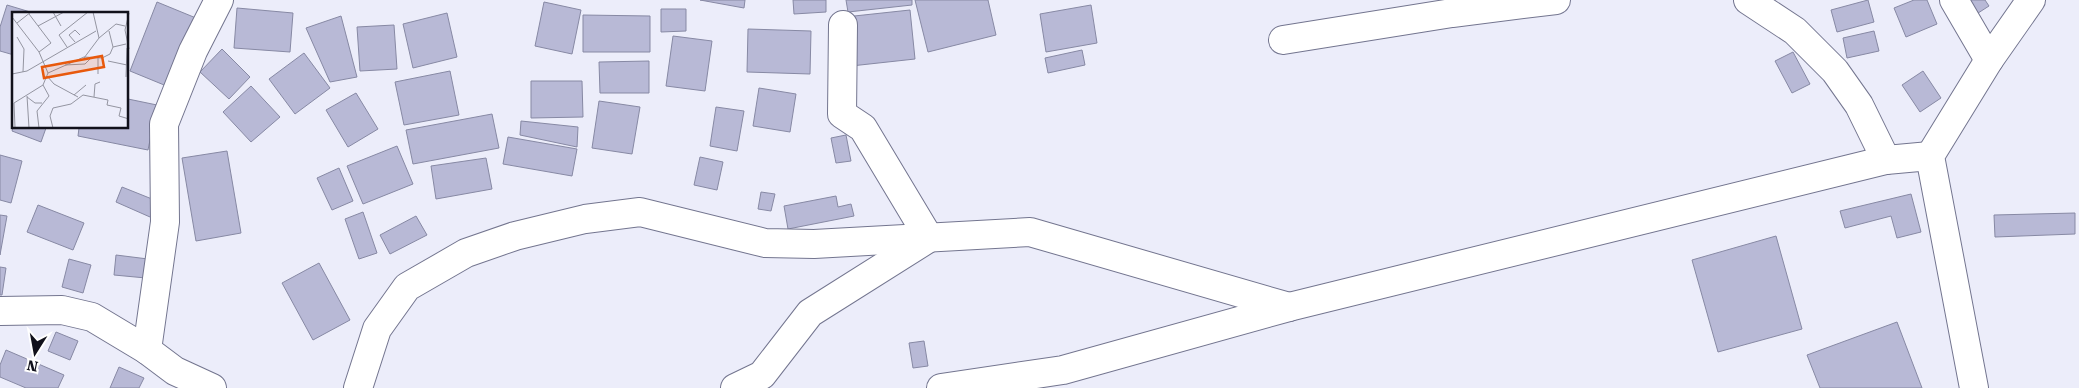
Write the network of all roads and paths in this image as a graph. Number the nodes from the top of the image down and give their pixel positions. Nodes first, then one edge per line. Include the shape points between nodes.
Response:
1 (219, 0) edge
2 (1556, 0) edge
3 (1748, 0) edge
4 (1954, 0) edge
5 (2031, 0) edge
6 (843, 25) dead end
7 (1283, 40) dead end
8 (1989, 60) junction
9 (1930, 156) junction
10 (1886, 160) junction
11 (929, 238) junction
12 (1289, 307) junction
13 (0, 311) edge
14 (147, 350) junction
15 (212, 388) edge
16 (358, 388) edge
17 (735, 388) edge
18 (942, 388) edge
19 (1974, 388) edge

1 - 14 street via 193,51 164,124 165,222
2 - 7 street
3 - 10 street via 1796,31 1834,71 1859,105
4 - 8 street
5 - 8 street
6 - 11 street via 842,114 863,128
8 - 9 street
9 - 10 street
9 - 19 street
10 - 12 street
11 - 12 street via 1030,232
11 - 16 street via 765,243 640,212 585,219 515,236 466,253 406,287 377,329
11 - 17 street via 810,313 762,375
12 - 18 street via 1064,370
13 - 14 street via 62,310 92,317
14 - 15 street via 175,371

